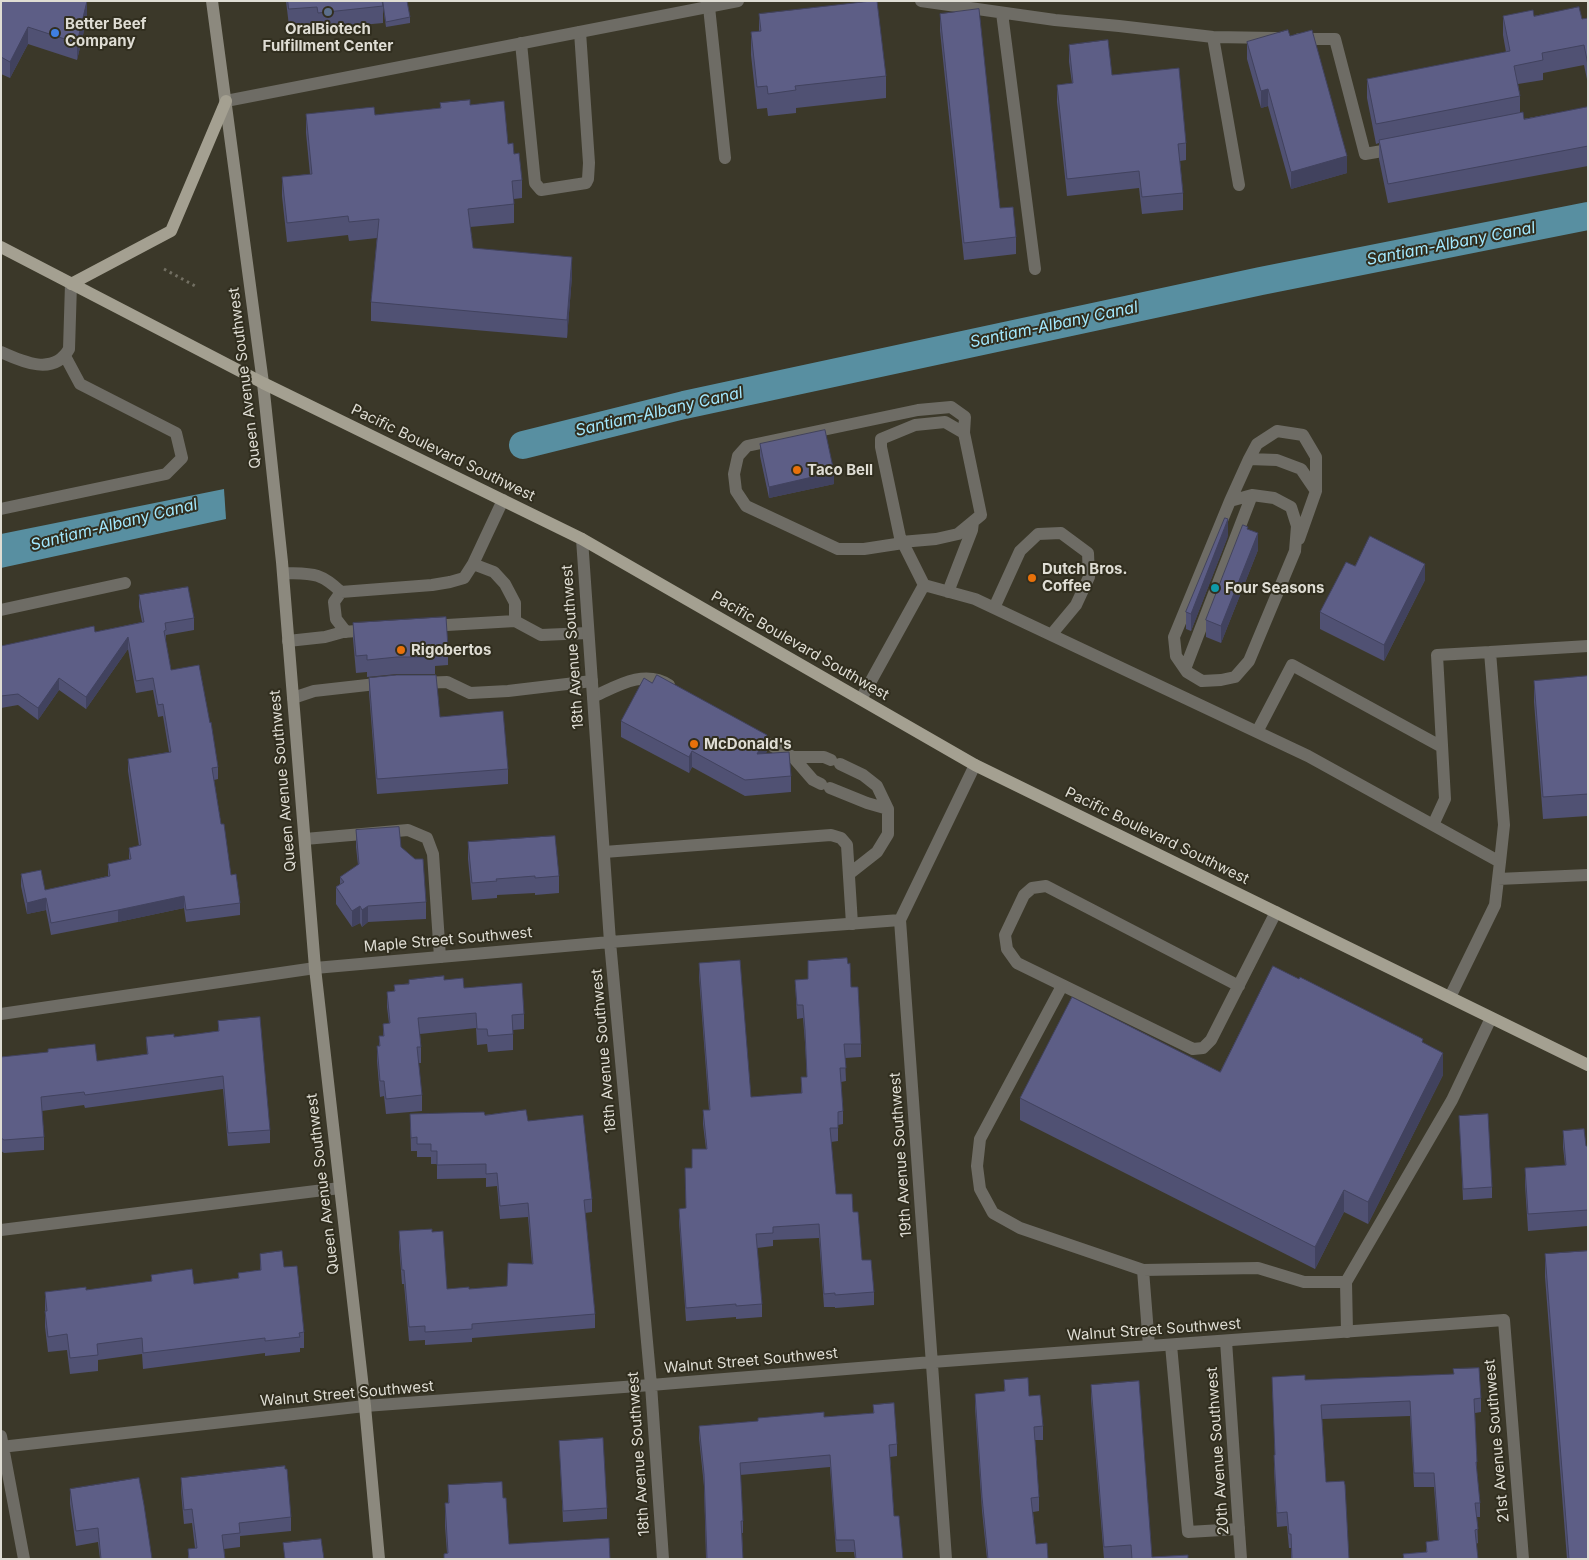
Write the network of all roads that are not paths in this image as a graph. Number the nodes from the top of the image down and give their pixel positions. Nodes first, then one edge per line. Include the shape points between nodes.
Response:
1 (212, 1) edge
2 (738, 1) edge
3 (921, 1) edge
4 (709, 7) junction
5 (1002, 13) junction
6 (580, 32) junction
7 (1214, 37) junction
8 (521, 44) junction
9 (226, 101) junction
10 (1403, 147) edge
11 (725, 158) dead end
12 (1239, 185) dead end
13 (1, 247) edge
14 (1035, 269) dead end
15 (72, 284) junction
16 (1, 352) edge
17 (65, 356) junction
18 (263, 383) junction
19 (964, 433) junction
20 (1249, 459) junction
21 (1316, 491) junction
22 (1252, 495) junction
23 (503, 500) junction
24 (1230, 501) junction
25 (1, 509) edge
26 (973, 522) junction
27 (582, 540) junction
28 (1295, 551) junction
29 (473, 564) junction
30 (283, 573) junction
31 (125, 583) dead end
32 (924, 586) junction
33 (341, 592) junction
34 (948, 592) junction
35 (994, 608) junction
36 (1, 610) edge
37 (515, 621) junction
38 (415, 627) edge
39 (386, 629) edge
40 (346, 632) junction
41 (588, 632) junction
42 (1051, 635) junction
43 (288, 641) junction
44 (1588, 646) edge
45 (1490, 652) junction
46 (1185, 669) junction
47 (592, 681) junction
48 (1202, 681) junction
49 (677, 690) edge
50 (593, 697) junction
51 (293, 698) junction
52 (860, 699) junction
53 (1195, 703) junction
54 (742, 728) edge
55 (1257, 732) junction
56 (1442, 747) junction
57 (794, 757) junction
58 (975, 765) junction
59 (888, 809) junction
60 (1433, 825) junction
61 (305, 839) junction
62 (604, 852) junction
63 (1500, 862) junction
64 (849, 874) junction
65 (1588, 875) edge
66 (1498, 879) junction
67 (1276, 912) junction
68 (900, 920) junction
69 (852, 924) junction
70 (610, 942) junction
71 (440, 957) junction
72 (315, 968) junction
73 (1062, 986) junction
74 (1239, 986) junction
75 (1450, 997) junction
76 (1, 1014) edge
77 (1492, 1018) junction
78 (1588, 1065) edge
79 (340, 1188) junction
80 (1, 1230) edge
81 (1143, 1270) junction
82 (1346, 1282) junction
83 (1504, 1320) joint
84 (1347, 1332) junction
85 (1226, 1341) junction
86 (1171, 1345) junction
87 (1149, 1346) junction
88 (932, 1362) junction
89 (651, 1385) junction
90 (365, 1406) junction
91 (2, 1443) edge
92 (1239, 1529) junction
93 (24, 1559) edge
94 (379, 1559) edge
95 (663, 1559) edge
96 (946, 1559) edge
97 (1241, 1559) edge
98 (1524, 1559) edge

1 - 9 main road, Queen Avenue Southwest
2 - 4 street
3 - 5 street
4 - 6 street
4 - 11 street
5 - 7 street
5 - 14 street
6 - 8 street
6 - 8 street via 589,163 588,179 578,185 541,190 536,183
7 - 10 street via 1335,40 1365,154
7 - 12 street
8 - 9 street
9 - 15 main road via 171,231
9 - 18 main road, Queen Avenue Southwest
13 - 15 main road, Pacific Boulevard Southwest
15 - 17 street via 69,349
15 - 18 main road, Pacific Boulevard Southwest
16 - 17 street via 23,362 43,365 57,362
17 - 25 street via 80,384 176,433 182,458 166,474
18 - 23 main road, Pacific Boulevard Southwest
18 - 30 main road, Queen Avenue Southwest
19 - 26 street via 981,515
19 - 26 street via 945,422 915,425 882,438 881,447 901,542 958,534
19 - 32 street via 965,417 951,407 918,410 747,446 738,456 734,474 736,492 746,506 838,550 903,542
20 - 21 street via 1277,460 1301,469
20 - 21 street via 1257,444 1277,431 1303,434 1316,457
20 - 24 street
21 - 28 street
22 - 24 street
22 - 28 street via 1274,498 1291,507 1297,526
22 - 46 street
23 - 27 main road, Pacific Boulevard Southwest
23 - 29 street
24 - 46 street via 1174,637 1176,656
26 - 34 street
27 - 41 street, 18th Avenue Southwest
27 - 52 main road, Pacific Boulevard Southwest
28 - 48 street via 1249,661 1235,676
29 - 33 street via 464,578 450,582
29 - 37 street via 494,572 505,584 515,603
30 - 33 street via 315,574 329,580
30 - 43 main road, Queen Avenue Southwest
31 - 36 street
32 - 34 street
32 - 52 street
33 - 40 street via 334,602 336,619
34 - 35 street
35 - 42 street
35 - 42 street via 1020,551 1038,534 1061,533 1088,553 1089,576 1076,605
37 - 38 street
37 - 41 street via 540,635
39 - 40 street
40 - 43 street
41 - 47 street, 18th Avenue Southwest
42 - 53 street
43 - 51 main road, Queen Avenue Southwest
44 - 45 street
45 - 56 street via 1436,655
45 - 63 street via 1504,825
46 - 48 street
47 - 50 street, 18th Avenue Southwest
47 - 51 street via 470,693 447,682 401,682 314,691
48 - 53 street
49 - 50 street via 661,680 638,678
50 - 62 street, 18th Avenue Southwest
51 - 61 main road, Queen Avenue Southwest
52 - 58 main road, Pacific Boulevard Southwest
53 - 55 street
54 - 57 street
55 - 56 street via 1292,665
55 - 60 street via 1308,756
56 - 60 street via 1445,799
57 - 59 street via 813,780
57 - 59 street via 824,757 863,775 878,786
58 - 67 main road, Pacific Boulevard Southwest
58 - 68 street, 19th Avenue Southwest
59 - 64 street via 888,834 877,852
60 - 63 street
61 - 71 street via 408,830 427,838 433,854
61 - 72 main road, Queen Avenue Southwest
62 - 64 street via 831,834 847,844
62 - 70 street, 18th Avenue Southwest
63 - 66 street
64 - 69 street
65 - 66 street
66 - 75 street via 1495,905
67 - 74 street
67 - 75 main road, Pacific Boulevard Southwest
68 - 69 street, Maple Street Southwest
68 - 88 street, 19th Avenue Southwest
69 - 70 street, Maple Street Southwest
70 - 71 street, Maple Street Southwest
70 - 89 street, 18th Avenue Southwest
71 - 72 street, Maple Street Southwest
72 - 76 street, Maple Street Southwest
72 - 79 main road, Queen Avenue Southwest
73 - 74 street via 1193,1049 1202,1048 1211,1040
73 - 74 street via 1017,963 1007,949 1005,935 1024,895 1032,888 1046,886
73 - 81 street via 980,1139 977,1166 980,1189 993,1213 1020,1228
75 - 77 main road, Pacific Boulevard Southwest
77 - 78 main road, Pacific Boulevard Southwest
77 - 82 street via 1452,1100
79 - 80 street
79 - 90 main road, Queen Avenue Southwest
81 - 82 street via 1258,1268 1304,1282
81 - 87 street
82 - 84 street
83 - 84 street, Walnut Street Southwest
83 - 98 street, 21st Avenue Southwest
84 - 85 street, Walnut Street Southwest
85 - 86 street, Walnut Street Southwest
85 - 92 street, 20th Avenue Southwest
86 - 87 street, Walnut Street Southwest
86 - 92 street via 1188,1532
87 - 88 street, Walnut Street Southwest
88 - 89 street, Walnut Street Southwest
88 - 96 street, 19th Avenue Southwest
89 - 90 street, Walnut Street Southwest
89 - 95 street, 18th Avenue Southwest
90 - 91 street, Walnut Street Southwest
90 - 94 main road, Queen Avenue Southwest
91 - 93 street
92 - 97 street, 20th Avenue Southwest

